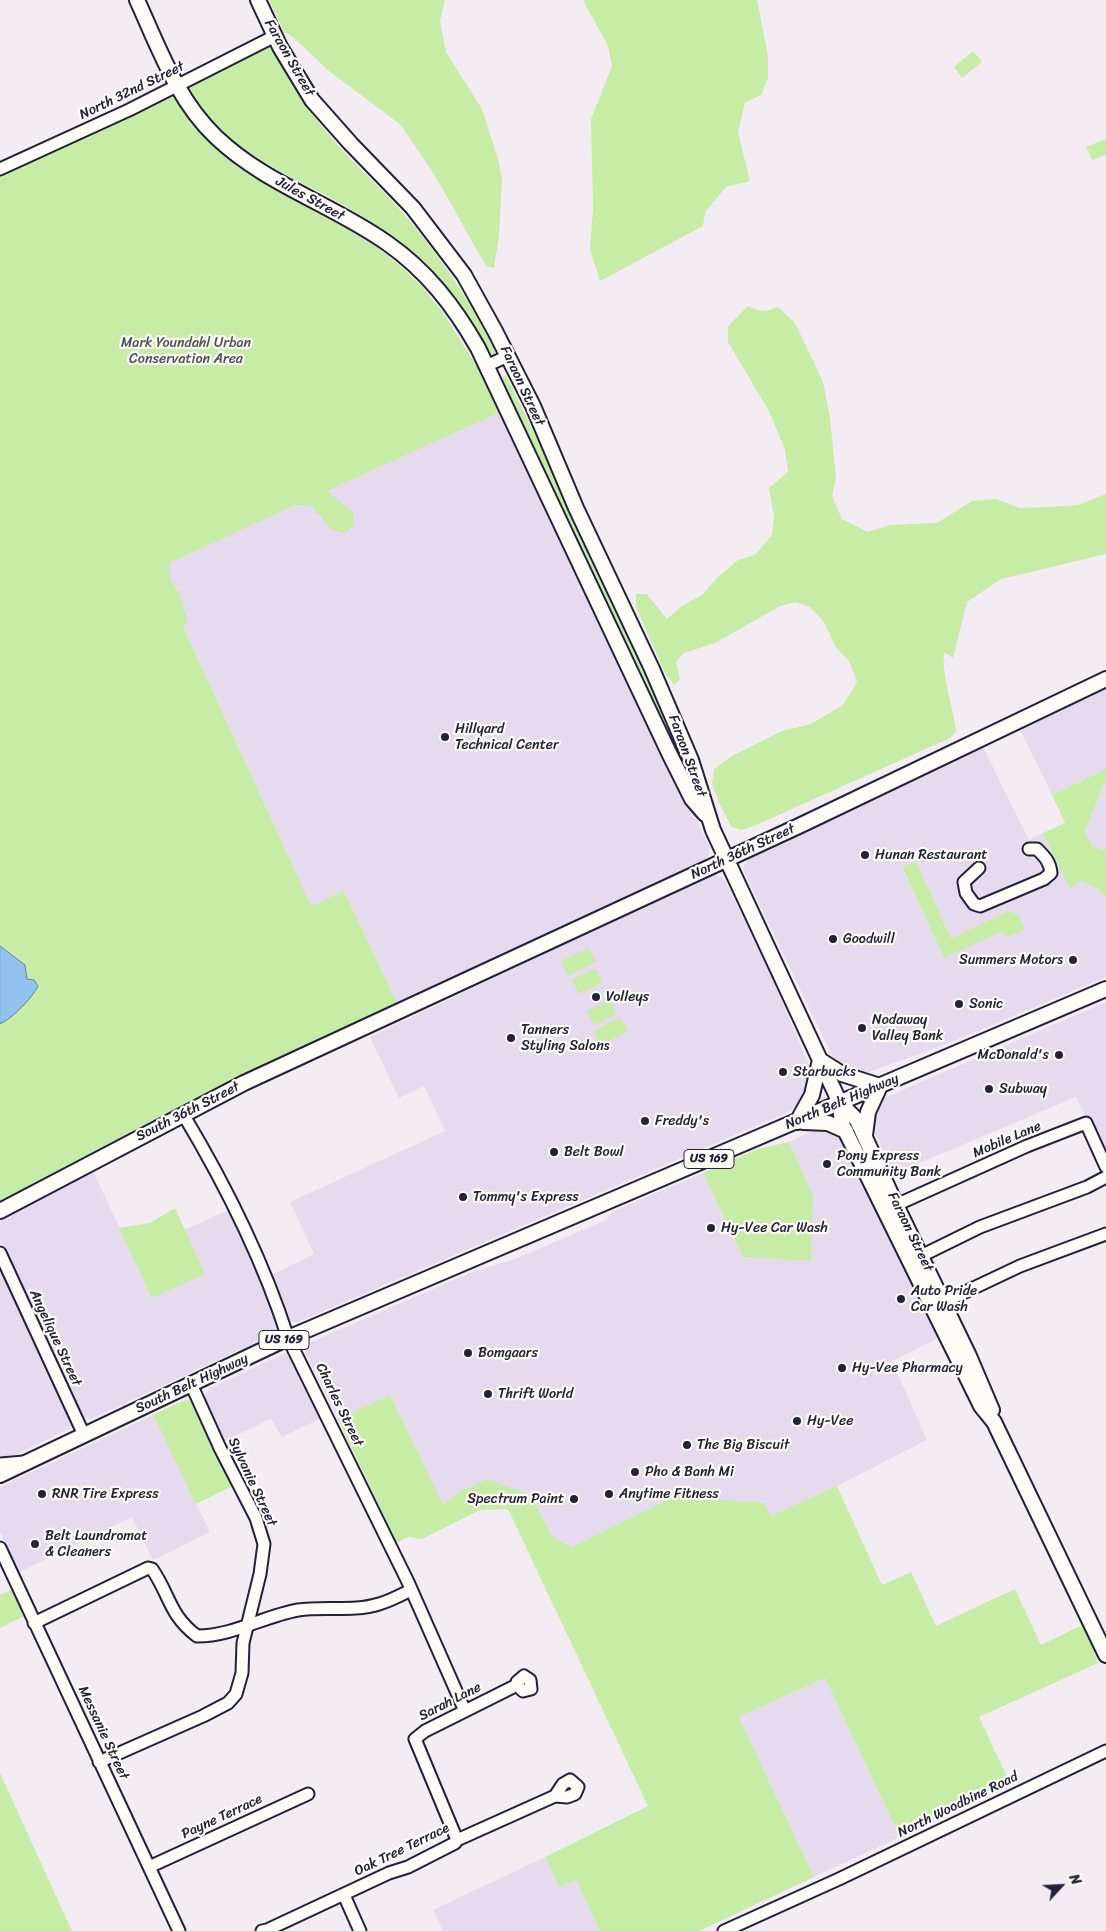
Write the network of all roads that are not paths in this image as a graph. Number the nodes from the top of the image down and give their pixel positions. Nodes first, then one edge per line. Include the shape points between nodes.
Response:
1 (136, 0) edge
2 (258, 0) edge
3 (274, 36) junction
4 (176, 86) junction
5 (0, 169) edge
6 (508, 356) junction
7 (486, 366) junction
8 (1106, 679) edge
9 (708, 819) junction
10 (1029, 849) dead end
11 (727, 859) junction
12 (979, 868) dead end
13 (1106, 989) edge
14 (379, 1021) joint
15 (820, 1060) junction
16 (880, 1086) junction
17 (840, 1104) junction
18 (183, 1114) junction
19 (797, 1122) junction
20 (846, 1131) junction
21 (865, 1136) junction
22 (1106, 1167) edge
23 (1106, 1176) edge
24 (896, 1205) junction
25 (0, 1210) edge
26 (578, 1214) joint
27 (1106, 1234) edge
28 (0, 1253) edge
29 (921, 1256) junction
30 (944, 1302) junction
31 (288, 1338) junction
32 (191, 1384) junction
33 (994, 1422) junction
34 (84, 1435) junction
35 (28, 1461) junction
36 (0, 1464) edge
37 (0, 1475) edge
38 (0, 1548) edge
39 (411, 1590) junction
40 (34, 1623) junction
41 (247, 1626) junction
42 (1106, 1655) edge
43 (517, 1685) dead end
44 (465, 1710) junction
45 (1106, 1751) edge
46 (99, 1762) junction
47 (308, 1794) dead end
48 (555, 1796) dead end
49 (457, 1840) junction
50 (149, 1867) junction
51 (344, 1895) junction
52 (179, 1931) edge
53 (262, 1931) edge
54 (360, 1931) edge
55 (724, 1931) edge

1 - 4 main road, Jules Street
2 - 3 main road, Faraon Street
3 - 4 street, North 32nd Street
3 - 6 main road, Faraon Street via 312,100 412,208 464,275
4 - 5 street, North 32nd Street
4 - 7 main road, Jules Street via 216,138 254,168 386,242 420,268 460,316
6 - 7 street
6 - 9 main road, Faraon Street via 652,668 691,760
7 - 9 main road, Faraon Street via 669,753 692,798
8 - 11 main road, North 36th Street
9 - 11 main road, Faraon Street
10 - 12 street via 1037,849 1044,856 1052,873 980,906 974,904 966,893 964,882
11 - 14 main road, North 36th Street
11 - 15 main road, Faraon Street
13 - 16 main road, North Belt Highway / US 169
14 - 18 main road, South 36th Street
15 - 16 main road via 842,1074
15 - 17 main road, Faraon Street
15 - 19 main road via 812,1095
16 - 17 main road, North Belt Highway / US 169
16 - 21 main road via 868,1112
17 - 19 main road, North Belt Highway / US 169
17 - 20 main road, Faraon Street
17 - 21 main road, Faraon Street via 857,1120
18 - 25 main road, South 36th Street
18 - 31 street, Charles Street via 241,1222 280,1311
19 - 20 main road via 828,1123
19 - 26 main road, North Belt Highway / US 169
20 - 33 main road, Faraon Street via 981,1406
21 - 24 main road, Faraon Street
22 - 24 street, Mobile Lane via 1086,1123
23 - 29 street via 1087,1187 980,1227
24 - 29 main road, Faraon Street
26 - 31 main road, South Belt Highway / US 169
27 - 30 street via 1020,1266
28 - 34 street, Angelique Street
29 - 30 main road, Faraon Street
30 - 33 main road, Faraon Street via 992,1408
31 - 32 main road, South Belt Highway / US 169
31 - 39 street, Charles Street
32 - 34 main road, South Belt Highway / US 169
32 - 41 street, Sylvanie Street via 256,1518 264,1544
33 - 42 main road, Faraon Street
34 - 35 main road, South Belt Highway / US 169
35 - 36 street
35 - 37 main road, South Belt Highway / US 169
38 - 40 street, Messanie Street
39 - 41 street via 378,1605 299,1610
39 - 44 street, Charles Street
40 - 41 street via 148,1568 156,1575 176,1615 197,1636 214,1636
40 - 46 street, Messanie Street
41 - 46 street, Sylvanie Street via 242,1674 236,1694 228,1703
43 - 44 street, Sarah Lane
44 - 49 street, Sarah Lane via 415,1739
45 - 55 street, North Woodbine Road
46 - 50 street, Messanie Street
47 - 50 street, Payne Terrace
48 - 49 street, Oak Tree Terrace
49 - 51 street, Oak Tree Terrace via 408,1867
50 - 52 street, Messanie Street
51 - 53 street, Oak Tree Terrace
51 - 54 street

